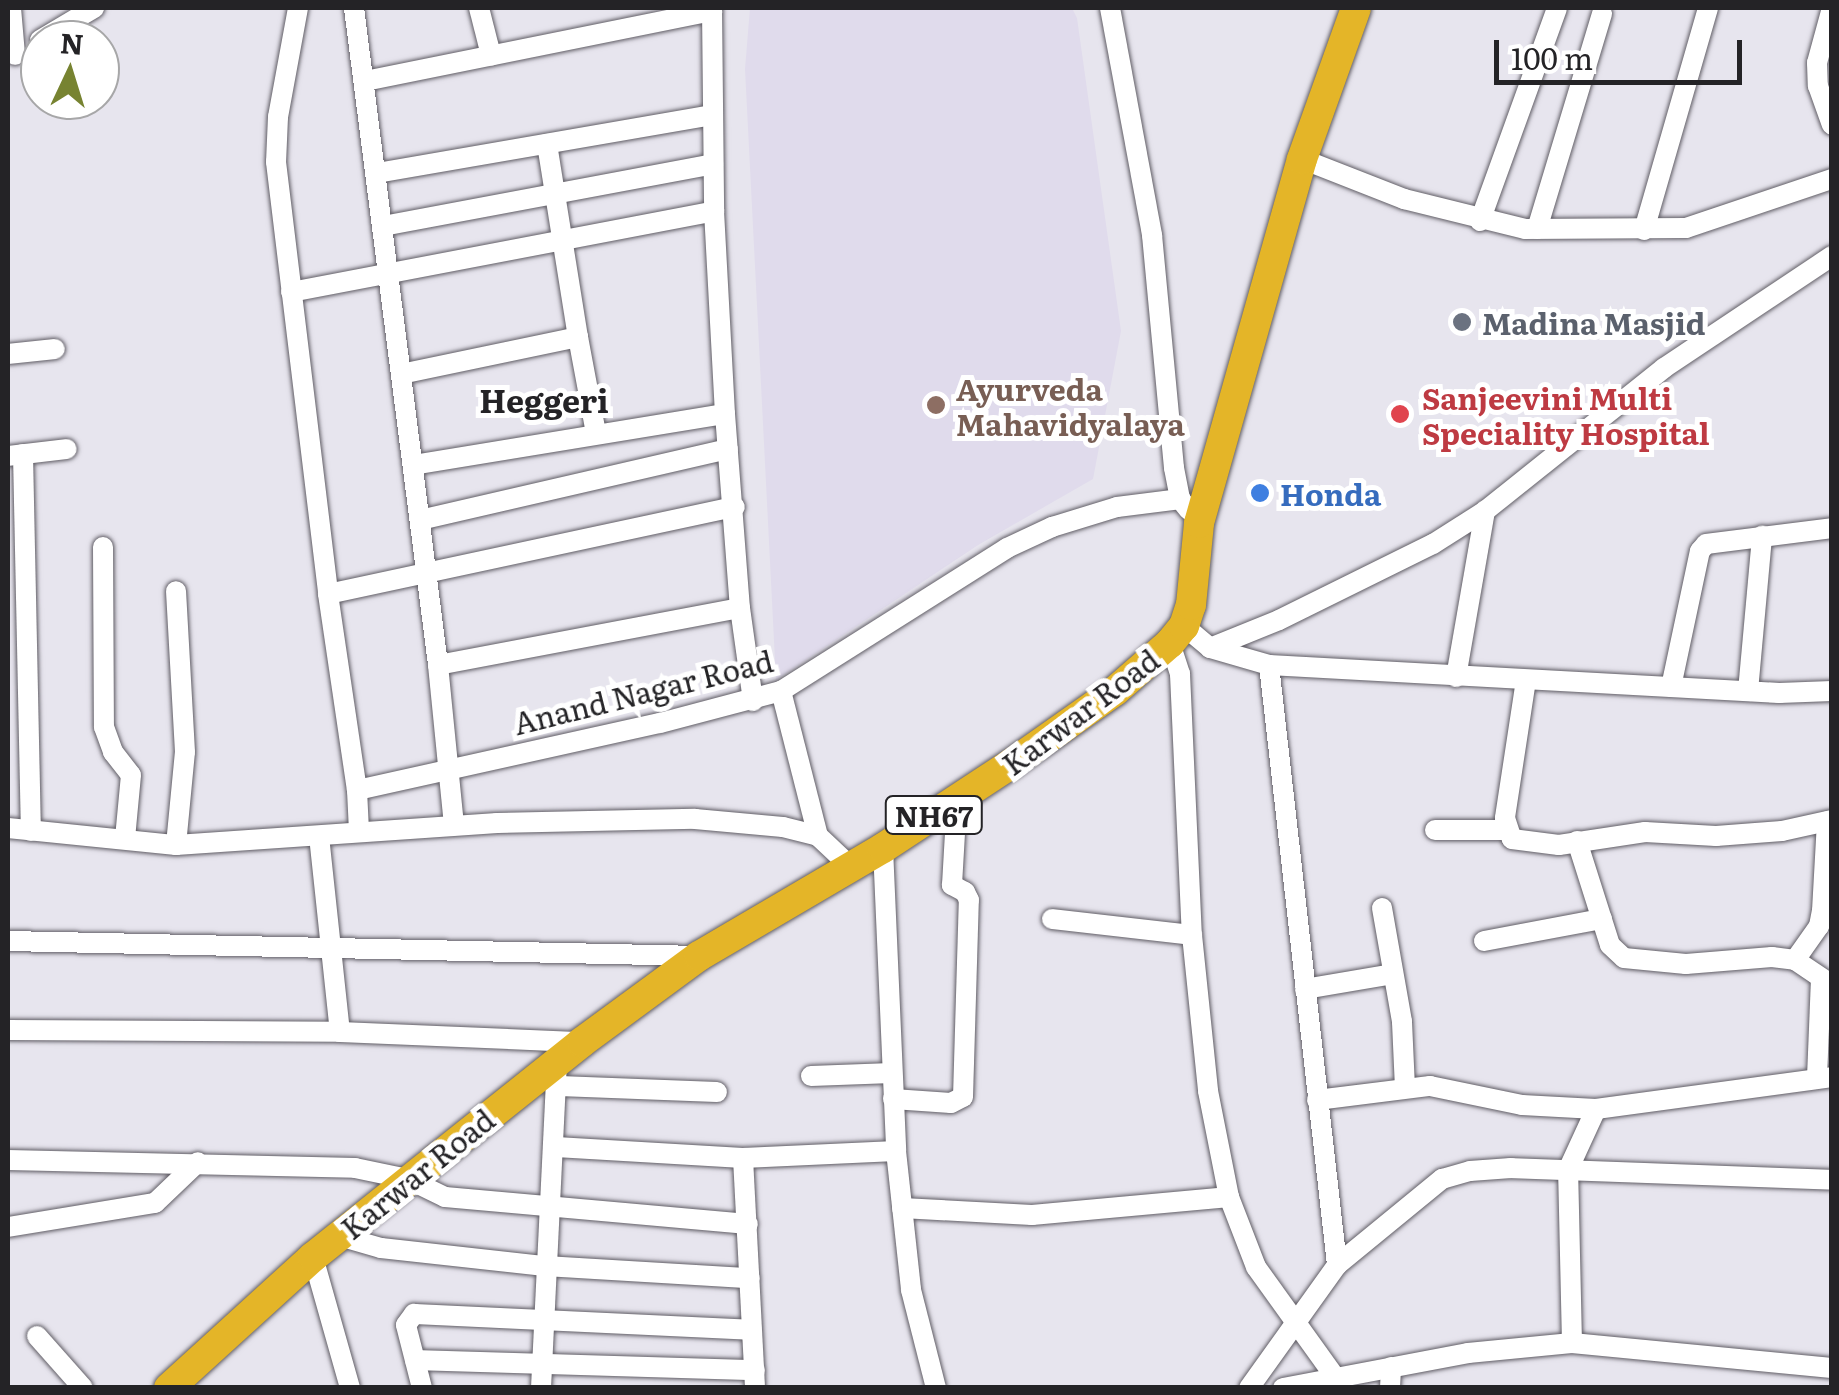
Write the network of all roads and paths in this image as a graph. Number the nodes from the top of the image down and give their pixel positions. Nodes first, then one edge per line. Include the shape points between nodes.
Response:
1 (11, 8) edge
2 (298, 8) edge
3 (354, 8) edge
4 (479, 8) edge
5 (1110, 8) edge
6 (1356, 8) edge
7 (1558, 8) edge
8 (1708, 8) edge
9 (1832, 8) edge
10 (712, 10) edge
11 (1602, 14) dead end
12 (11, 56) edge
13 (491, 56) junction
14 (365, 80) junction
15 (1825, 84) edge
16 (713, 115) junction
17 (1832, 125) edge
18 (547, 144) junction
19 (1302, 159) junction
20 (714, 164) junction
21 (377, 173) junction
22 (1832, 179) edge
23 (556, 192) junction
24 (714, 211) junction
25 (1480, 221) junction
26 (383, 226) junction
27 (1537, 229) junction
28 (1644, 230) junction
29 (565, 242) junction
30 (1832, 256) edge
31 (389, 276) junction
32 (291, 292) junction
33 (578, 337) junction
34 (55, 349) dead end
35 (8, 354) edge
36 (401, 374) junction
37 (725, 414) junction
38 (596, 433) junction
39 (68, 449) dead end
40 (728, 449) junction
41 (15, 455) edge
42 (413, 465) junction
43 (1180, 499) junction
44 (735, 508) junction
45 (1485, 511) junction
46 (420, 520) junction
47 (1200, 523) junction
48 (1832, 528) edge
49 (1762, 536) junction
50 (104, 547) dead end
51 (427, 573) junction
52 (176, 590) dead end
53 (328, 594) junction
54 (740, 608) junction
55 (1177, 634) junction
56 (1210, 648) junction
57 (1269, 664) junction
58 (438, 666) junction
59 (1456, 677) junction
60 (1526, 680) junction
61 (1671, 686) junction
62 (781, 691) junction
63 (1748, 691) junction
64 (1832, 691) edge
65 (754, 701) junction
66 (451, 769) junction
67 (357, 790) junction
68 (957, 799) junction
69 (1829, 821) edge
70 (454, 825) junction
71 (8, 828) edge
72 (31, 830) junction
73 (1435, 830) dead end
74 (1506, 830) junction
75 (359, 831) junction
76 (319, 836) junction
77 (818, 836) junction
78 (126, 839) junction
79 (1577, 841) junction
80 (176, 845) junction
81 (883, 848) junction
82 (851, 867) junction
83 (1382, 908) dead end
84 (1052, 919) dead end
85 (1602, 919) junction
86 (1825, 926) edge
87 (1192, 936) junction
88 (8, 941) edge
89 (1484, 941) dead end
90 (328, 947) junction
91 (699, 956) junction
92 (1795, 960) junction
93 (1393, 974) junction
94 (1826, 982) edge
95 (1305, 989) junction
96 (8, 1030) edge
97 (340, 1032) junction
98 (582, 1042) junction
99 (892, 1072) junction
100 (558, 1074) junction
101 (812, 1076) dead end
102 (1824, 1077) edge
103 (1405, 1088) junction
104 (717, 1092) dead end
105 (893, 1099) junction
106 (1317, 1100) junction
107 (1596, 1109) junction
108 (556, 1147) junction
109 (896, 1151) junction
110 (743, 1158) junction
111 (8, 1160) edge
112 (198, 1162) junction
113 (1568, 1170) junction
114 (408, 1178) junction
115 (1832, 1180) edge
116 (1228, 1197) junction
117 (548, 1207) junction
118 (902, 1208) junction
119 (748, 1224) junction
120 (8, 1227) edge
121 (339, 1236) junction
122 (312, 1257) junction
123 (1336, 1265) junction
124 (545, 1266) junction
125 (750, 1278) junction
126 (542, 1320) junction
127 (1296, 1321) junction
128 (751, 1330) junction
129 (37, 1336) dead end
130 (1572, 1344) junction
131 (415, 1360) junction
132 (1832, 1368) edge
133 (1335, 1376) junction
134 (541, 1377) edge
135 (1390, 1377) edge
136 (755, 1379) edge
137 (83, 1388) edge
138 (169, 1388) edge
139 (350, 1388) edge
140 (422, 1388) edge
141 (936, 1388) edge
142 (1248, 1388) edge
143 (1283, 1388) edge

1 - 12 street
2 - 32 street via 276,162
3 - 14 street
4 - 13 street
5 - 43 street via 1152,235
6 - 19 highway, Karwar Road
7 - 25 street
8 - 28 street
9 - 15 street via 1820,44
10 - 13 street
10 - 16 street
11 - 27 street
13 - 14 street
14 - 21 street
15 - 17 street
16 - 18 street
16 - 20 street
18 - 21 street
18 - 23 street
19 - 25 street
19 - 47 highway, Karwar Road
20 - 23 street
20 - 24 street
21 - 26 street
22 - 28 street via 1686,228
23 - 26 street
23 - 29 street
24 - 29 street
24 - 37 street
25 - 27 street
26 - 31 street
27 - 28 street
29 - 31 street
29 - 33 street
30 - 45 street via 1664,368
31 - 32 street
31 - 36 street
32 - 53 street
33 - 36 street
33 - 38 street
34 - 35 street
36 - 42 street
37 - 38 street
37 - 40 street
38 - 42 street
39 - 41 street
40 - 44 street
40 - 46 street
41 - 72 street
42 - 46 street
43 - 47 street
43 - 62 street, Anand Nagar Road via 1117,507 1022,541
44 - 51 street
44 - 54 street
45 - 56 street via 1279,620
45 - 59 street
46 - 51 street
47 - 55 highway, Karwar Road
48 - 49 street
49 - 61 street via 1717,541 1700,551
49 - 63 street
50 - 78 street via 104,727 131,775
51 - 53 street
51 - 58 street
52 - 80 street via 186,752
53 - 67 street
54 - 58 street
54 - 65 street
55 - 56 street
55 - 68 highway, Karwar Road / NH67 via 1115,691
55 - 87 street
56 - 57 street
57 - 59 street
57 - 95 street
58 - 66 street
59 - 60 street
60 - 61 street
60 - 74 street
61 - 63 street
62 - 65 street, Anand Nagar Road
62 - 77 street
63 - 64 street
65 - 66 street, Anand Nagar Road
66 - 67 street, Anand Nagar Road
66 - 70 street
67 - 75 street
68 - 81 highway, Karwar Road / NH67
68 - 105 street via 952,885 969,900 964,1098
69 - 79 street via 1782,832 1644,832
69 - 86 street
70 - 75 street
70 - 77 street via 695,819
71 - 72 street
72 - 78 street
73 - 74 street
74 - 79 street via 1526,844
75 - 76 street
76 - 80 street
76 - 90 street
77 - 82 street
78 - 80 street
79 - 85 street
81 - 82 highway, Karwar Road / NH67
81 - 99 street
82 - 91 highway, Karwar Road / NH67
83 - 93 street
84 - 87 street
85 - 89 street
85 - 92 street via 1610,945 1624,958 1686,964
86 - 92 street
87 - 116 street via 1208,1090
88 - 90 street
90 - 91 street
90 - 97 street
91 - 98 highway, Karwar Road / NH67
92 - 94 street
93 - 95 street
93 - 103 street
94 - 102 street
95 - 106 street
96 - 97 street
97 - 98 street
98 - 100 highway, Karwar Road / NH67
99 - 101 street
99 - 105 street
100 - 104 street
100 - 108 street
100 - 114 highway, Karwar Road / NH67
102 - 107 street
103 - 106 street
103 - 107 street via 1430,1086 1522,1106
105 - 109 street
106 - 123 street
107 - 113 street
108 - 110 street
108 - 117 street
109 - 110 street
109 - 118 street
110 - 119 street
111 - 112 street
112 - 114 street via 355,1168
112 - 120 street via 155,1203
113 - 115 street
113 - 123 street via 1470,1171 1442,1179
113 - 130 street
114 - 117 street via 445,1196
114 - 121 highway, Karwar Road / NH67
116 - 118 street via 1032,1215
116 - 127 street via 1256,1267
117 - 119 street
117 - 124 street
118 - 141 street via 911,1290
119 - 125 street
121 - 122 highway, Karwar Road / NH67
121 - 124 street via 381,1248
122 - 138 highway, Karwar Road / NH67
122 - 139 street
123 - 127 street
124 - 125 street
124 - 126 street
125 - 128 street
126 - 128 street
126 - 131 street via 414,1314 406,1324
126 - 134 street
127 - 133 street
127 - 142 street
128 - 136 street
129 - 137 street
130 - 132 street
130 - 135 street via 1468,1353
131 - 134 street
131 - 140 street
133 - 135 street
133 - 143 street
134 - 136 street

